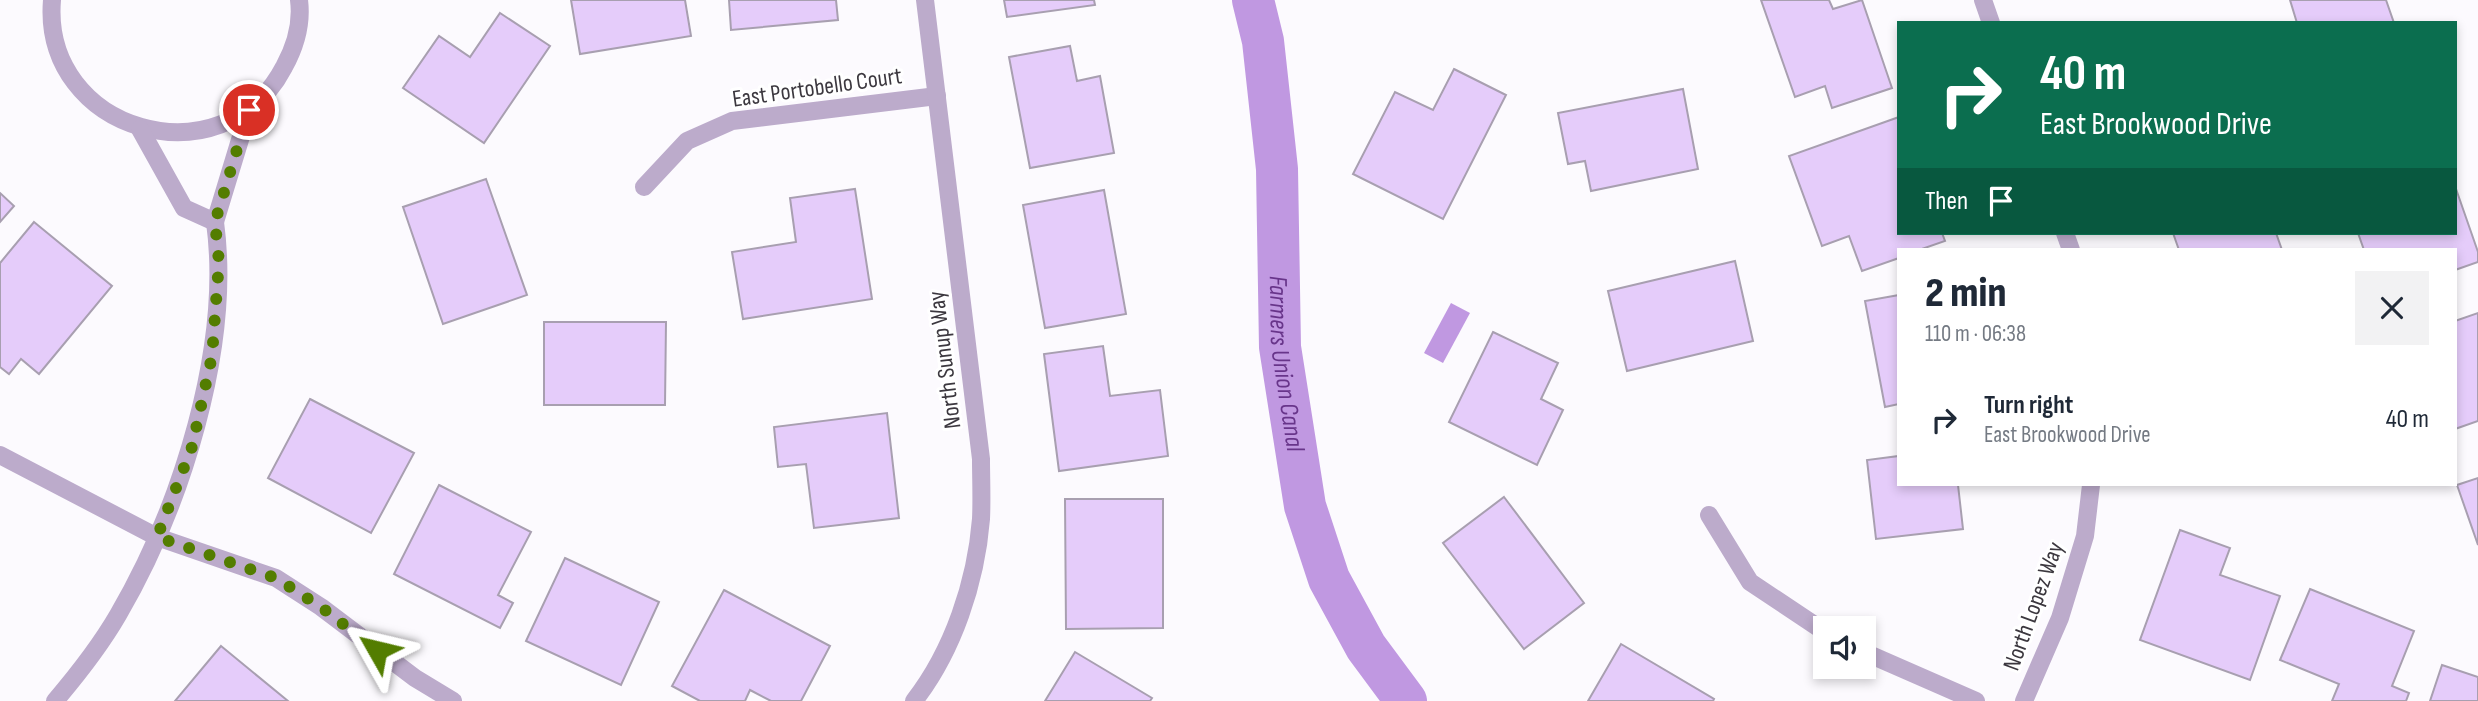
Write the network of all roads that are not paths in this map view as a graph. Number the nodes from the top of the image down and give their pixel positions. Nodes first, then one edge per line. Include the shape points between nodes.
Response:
1 (52, 0) edge
2 (925, 0) edge
3 (1983, 0) edge
4 (302, 4) edge
5 (1990, 21) edge
6 (937, 96) junction
7 (249, 110) junction
8 (141, 129) junction
9 (644, 187) dead end
10 (215, 222) junction
11 (0, 455) edge
12 (2091, 486) edge
13 (1709, 515) dead end
14 (157, 537) junction
15 (1813, 624) edge
16 (1876, 657) edge
17 (55, 701) edge
18 (453, 701) edge
19 (914, 701) edge
20 (1976, 701) edge
21 (2024, 701) edge

1 - 8 street via 59,55 78,88 106,112
2 - 6 street, North Sunup Way
3 - 5 street
4 - 7 street via 294,49 276,83
6 - 9 street, East Portobello Court via 733,121 687,141
6 - 19 street, North Sunup Way via 981,459 981,519 972,576 955,628
7 - 8 street via 215,127 178,134
7 - 10 street
8 - 10 street via 184,208
10 - 14 street via 219,262 212,356 192,447
11 - 14 street
12 - 21 street, North Lopez Way via 2085,536 2060,618
13 - 15 street via 1750,582
14 - 17 street via 118,615
14 - 18 street via 276,578
16 - 20 street

